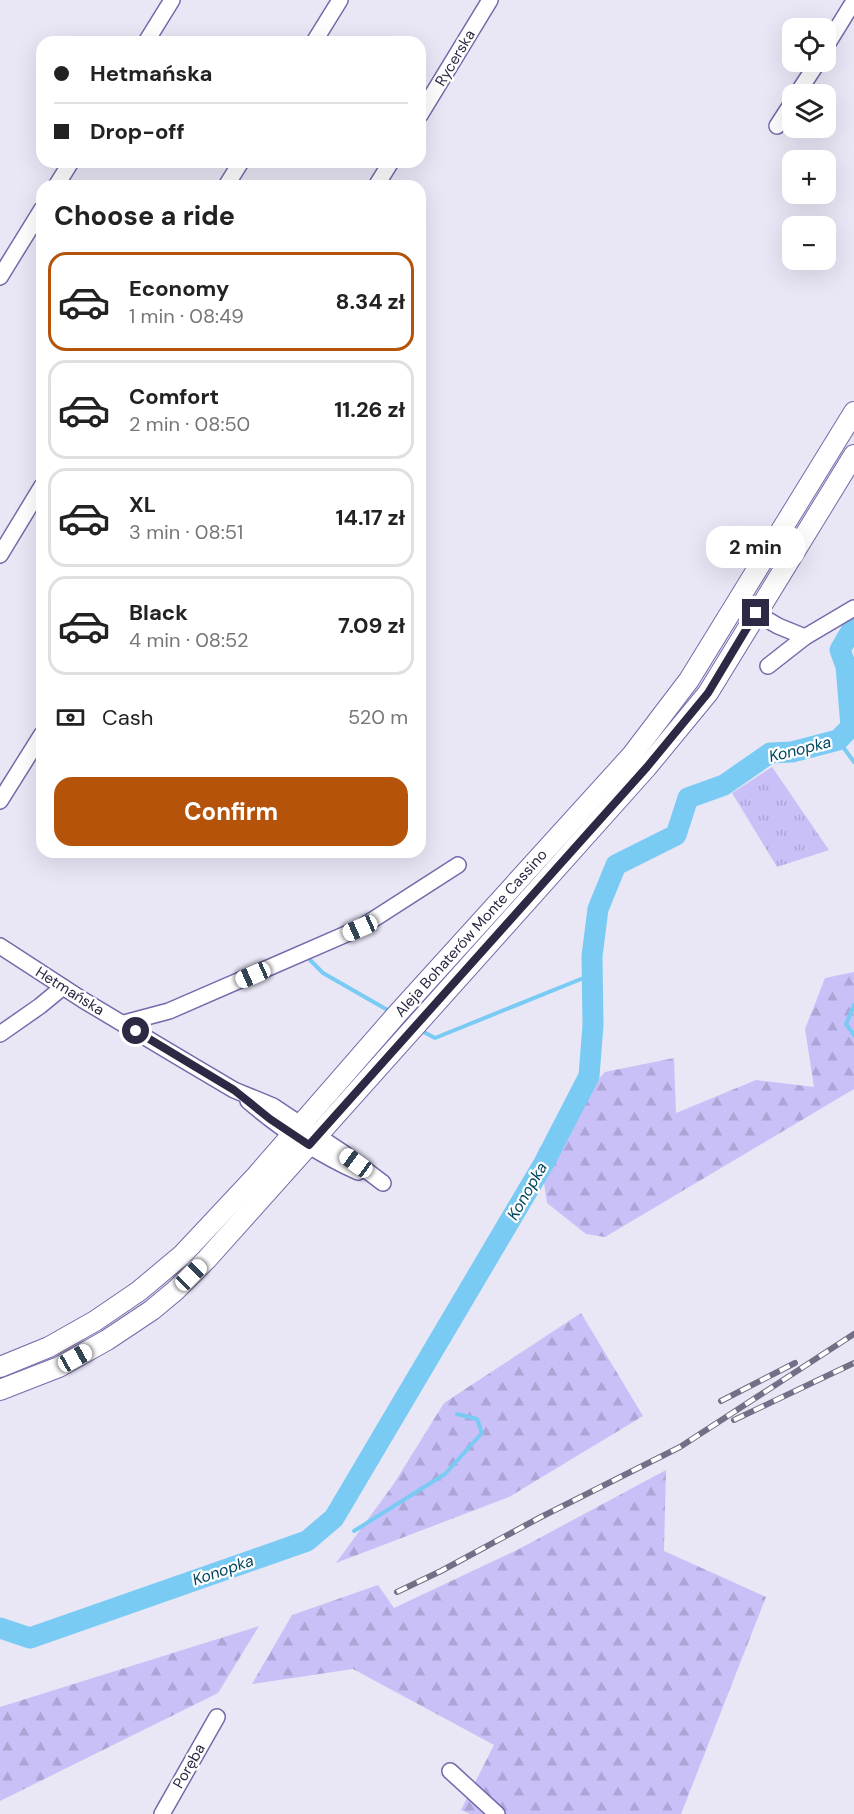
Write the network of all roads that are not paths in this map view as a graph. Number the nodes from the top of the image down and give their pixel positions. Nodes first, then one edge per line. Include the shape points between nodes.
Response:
1 (172, 0) edge
2 (340, 0) edge
3 (490, 0) edge
4 (854, 0) edge
5 (836, 30) edge
6 (150, 36) edge
7 (318, 36) edge
8 (426, 105) edge
9 (782, 118) edge
10 (777, 126) dead end
11 (36, 218) edge
12 (2, 271) edge
13 (854, 412) edge
14 (854, 454) edge
15 (36, 496) edge
16 (0, 555) edge
17 (854, 608) edge
18 (756, 613) junction
19 (805, 637) junction
20 (768, 666) dead end
21 (36, 744) edge
22 (0, 801) edge
23 (458, 865) dead end
24 (0, 946) edge
25 (63, 987) junction
26 (124, 1023) junction
27 (0, 1034) edge
28 (305, 1136) junction
29 (0, 1367) edge
30 (0, 1390) edge
31 (217, 1717) dead end
32 (450, 1772) dead end
33 (162, 1814) edge
34 (497, 1814) edge

1 - 6 street
2 - 7 street
3 - 8 street, Rycerska
4 - 5 street
9 - 10 street
11 - 12 street
13 - 28 main road, Aleja Bohaterów Monte Cassino via 689,680 632,755 395,1017
14 - 18 main road, Aleja Bohaterów Monte Cassino
15 - 16 street
17 - 19 street
18 - 19 street
18 - 28 main road, Aleja Bohaterów Monte Cassino via 708,693 647,767 417,1026
19 - 20 street
21 - 22 street
23 - 26 street via 360,928 168,1011
24 - 25 street, Hetmańska
25 - 26 street, Hetmańska
25 - 27 street
26 - 28 street, Hetmańska via 234,1090 273,1106
28 - 29 main road, Aleja Bohaterów Monte Cassino via 256,1176 182,1255 139,1291 49,1347
28 - 30 main road, Aleja Bohaterów Monte Cassino via 207,1259 152,1310 58,1367
31 - 33 street, Poręba
32 - 34 street

